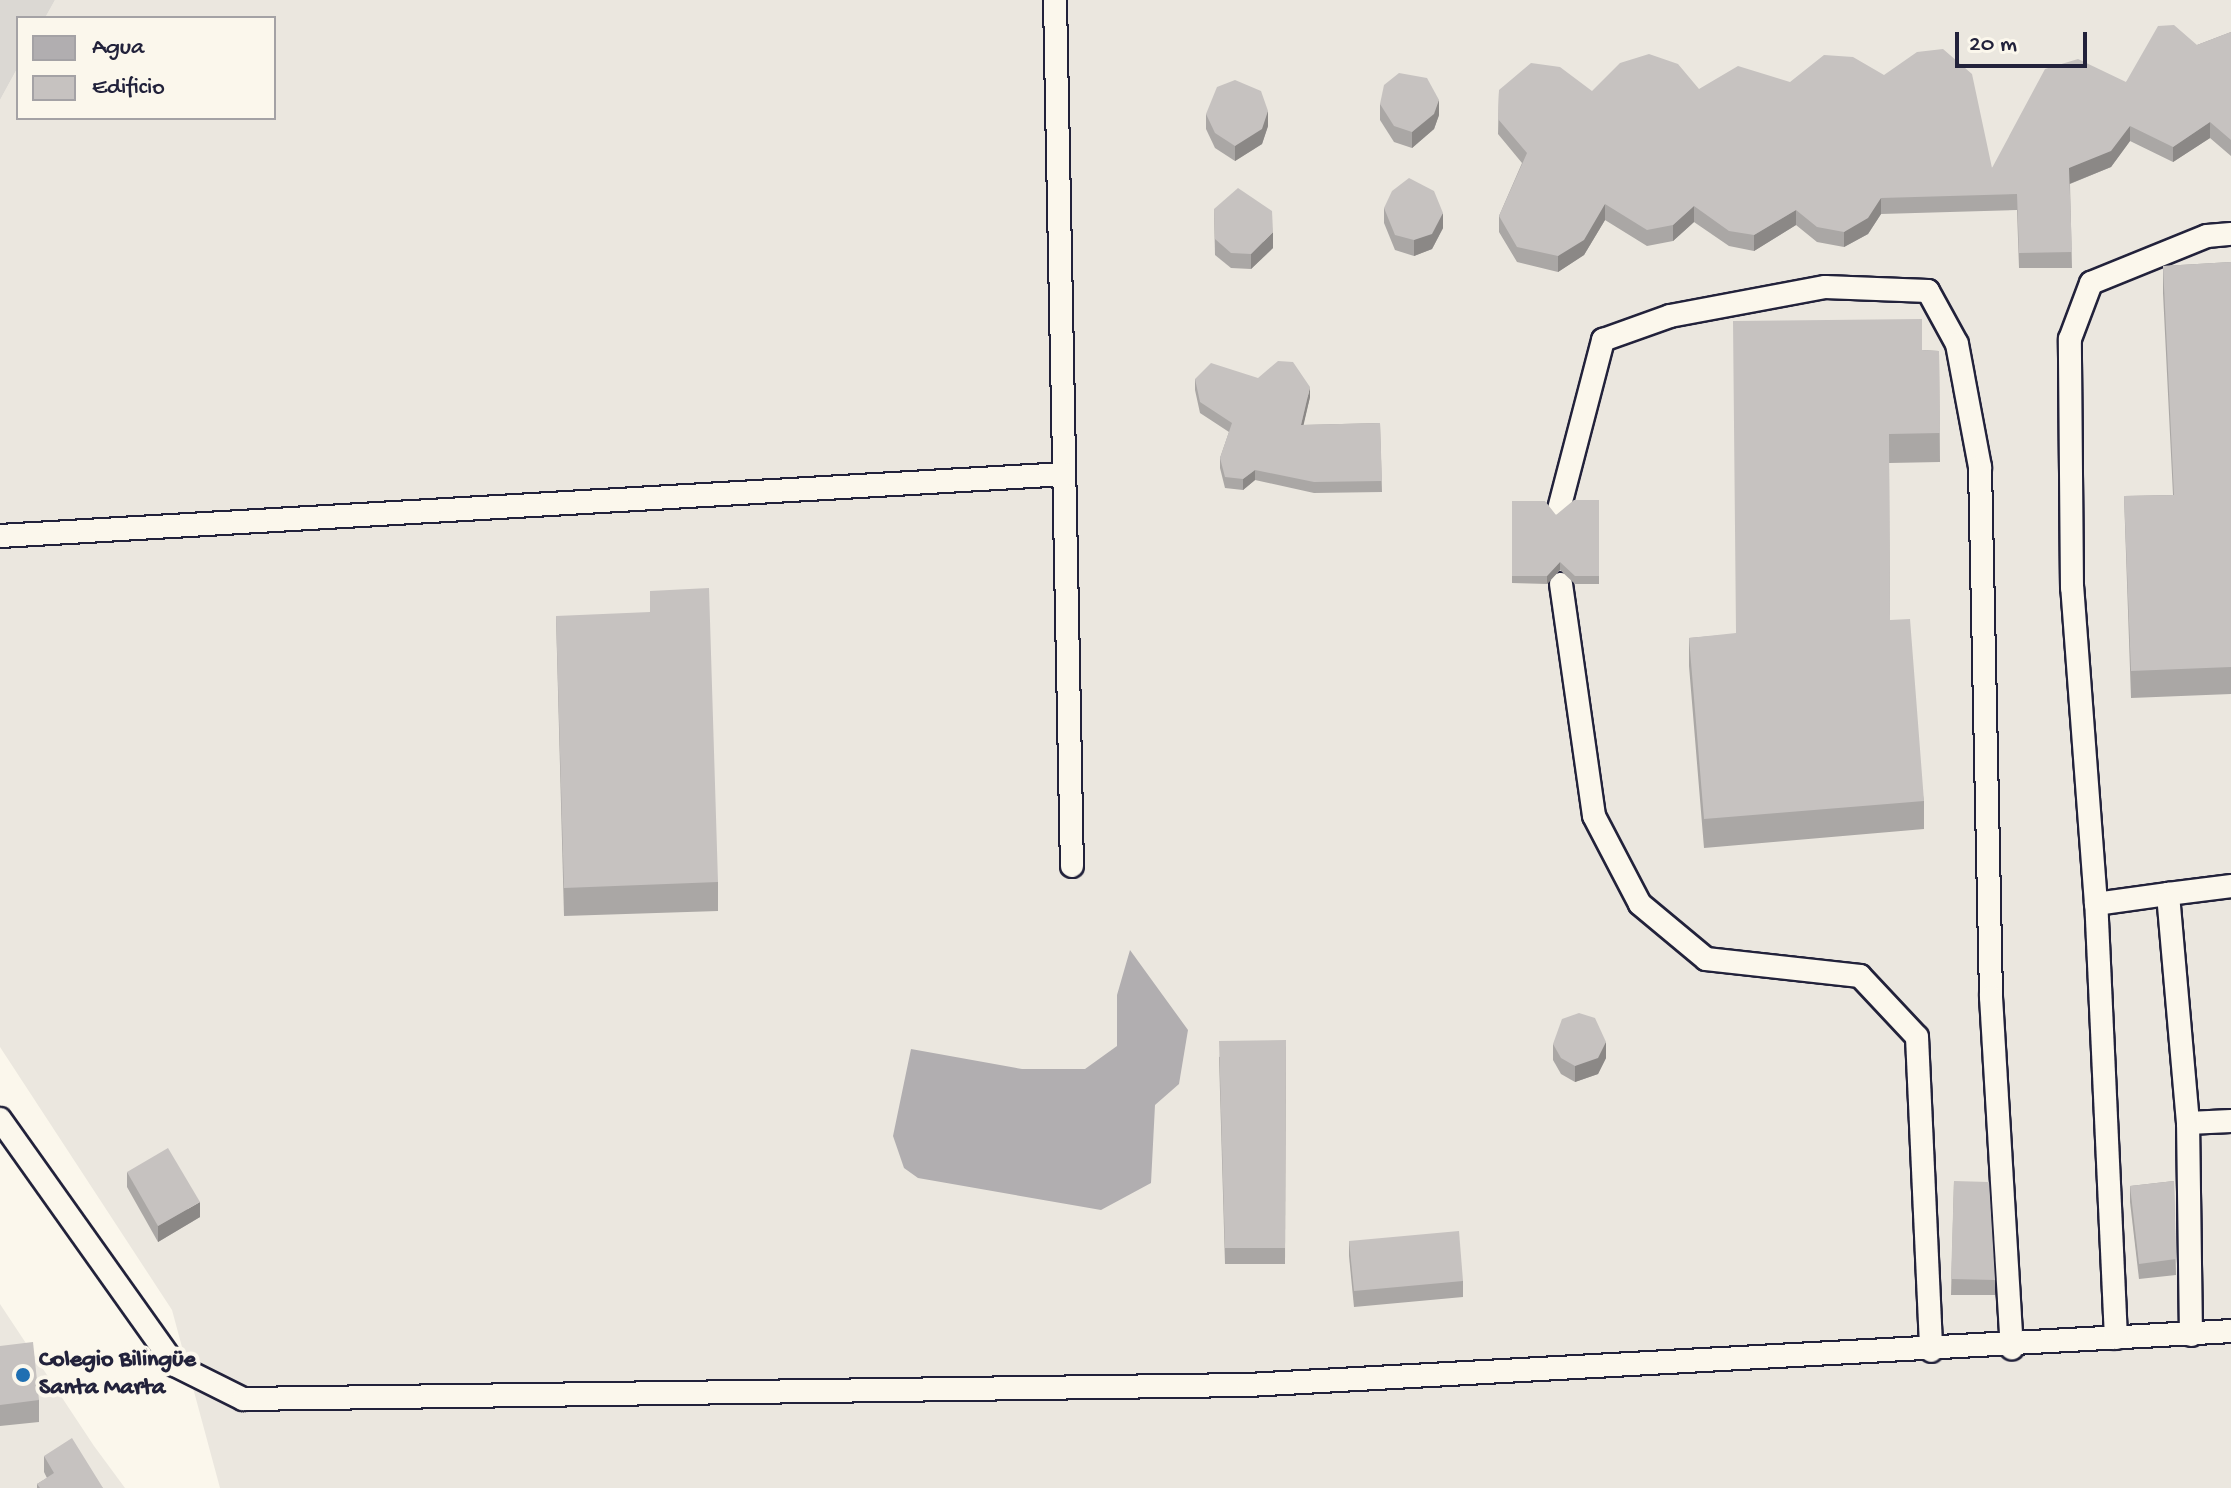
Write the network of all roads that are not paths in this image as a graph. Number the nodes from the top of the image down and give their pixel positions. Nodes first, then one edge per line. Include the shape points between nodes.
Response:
1 (1055, 0) edge
2 (2231, 234) edge
3 (1064, 474) junction
4 (1559, 509) edge
5 (0, 536) edge
6 (1561, 584) dead end
7 (1072, 866) dead end
8 (2231, 886) edge
9 (2168, 894) junction
10 (2096, 904) junction
11 (0, 1119) edge
12 (2231, 1121) edge
13 (2188, 1123) junction
14 (2231, 1331) edge
15 (2191, 1335) junction
16 (2116, 1338) junction
17 (2012, 1348) junction
18 (1931, 1351) junction

1 - 3 lane
2 - 10 lane via 2207,236 2091,283 2070,339 2072,588
3 - 5 lane
3 - 7 lane
4 - 17 lane via 1603,340 1670,316 1825,287 1928,291 1957,344 1980,467 1991,997
6 - 18 lane via 1594,816 1640,904 1706,959 1860,976 1917,1037
8 - 9 lane
9 - 10 lane
9 - 13 lane
10 - 16 lane
11 - 18 lane via 175,1365 243,1399 1248,1385
12 - 13 lane
13 - 15 lane
14 - 15 lane
15 - 16 lane
16 - 17 lane
17 - 18 lane

